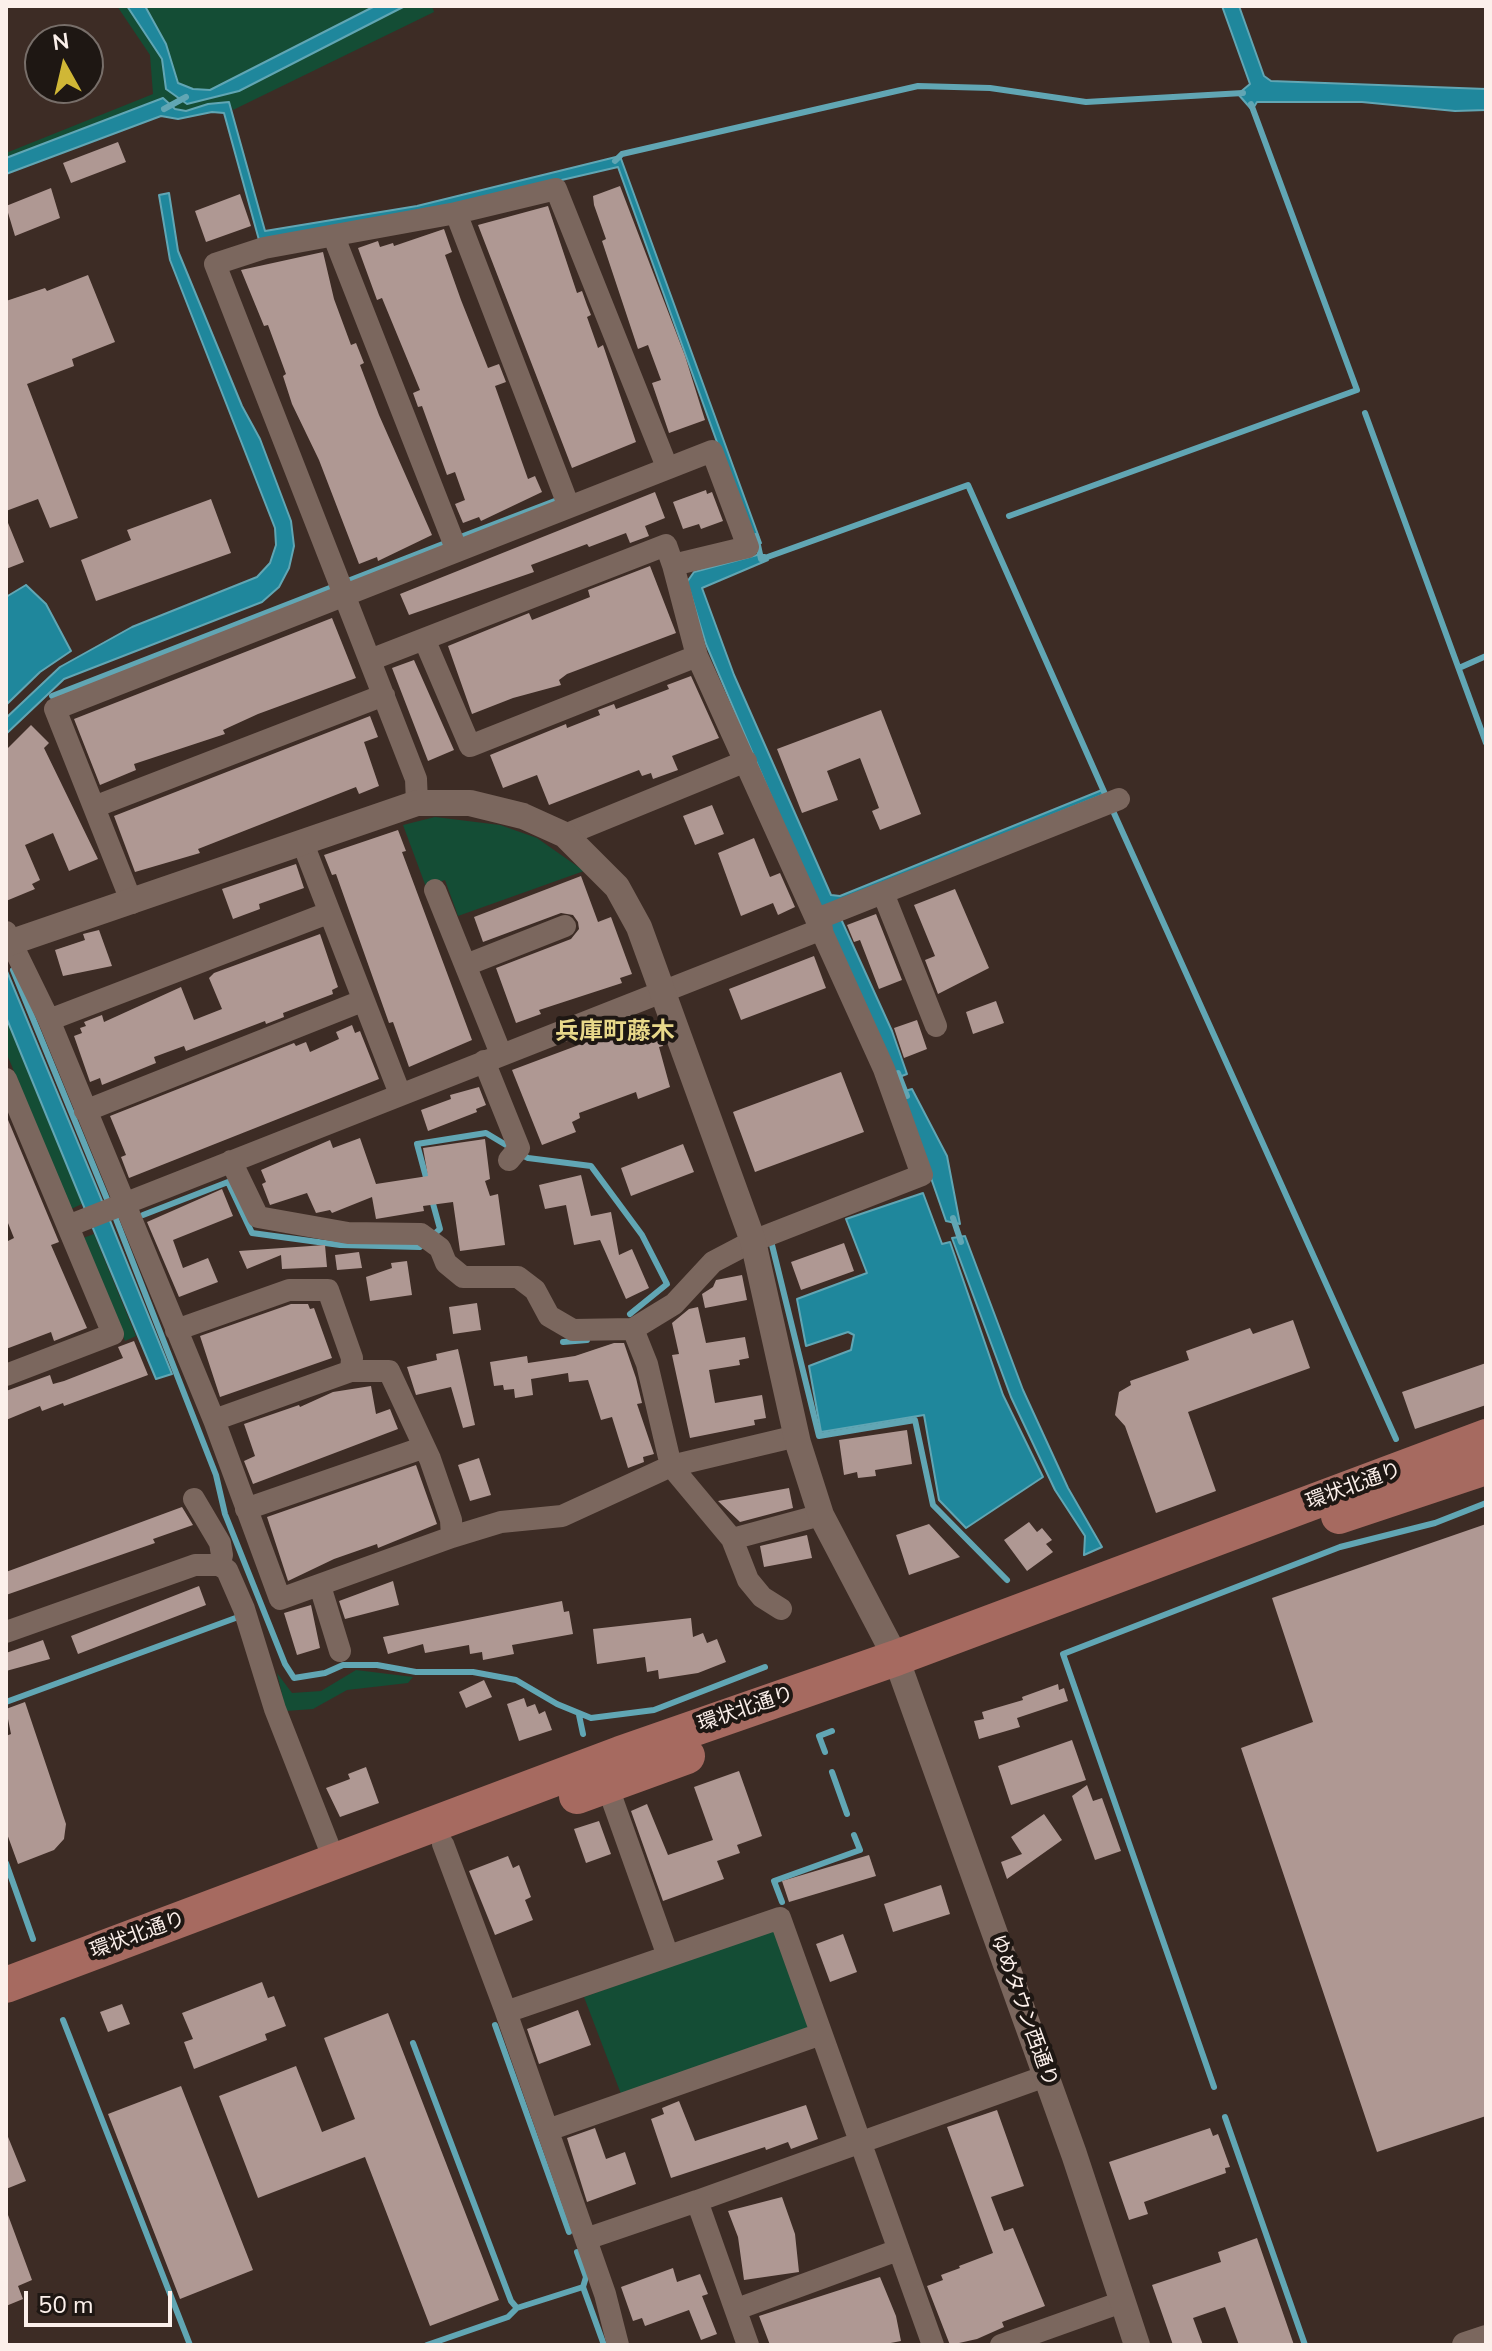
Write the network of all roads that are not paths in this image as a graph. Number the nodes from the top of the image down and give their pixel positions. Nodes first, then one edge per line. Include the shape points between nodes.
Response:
1 (456, 213) junction
2 (334, 237) junction
3 (664, 461) junction
4 (566, 500) junction
5 (454, 544) junction
6 (673, 565) junction
7 (342, 588) junction
8 (425, 641) junction
9 (697, 656) junction
10 (370, 660) junction
11 (384, 695) junction
12 (746, 761) junction
13 (1119, 799) dead end
14 (417, 803) junction
15 (94, 807) junction
16 (565, 835) junction
17 (302, 841) junction
18 (435, 890) dead end
19 (883, 893) junction
20 (132, 903) junction
21 (328, 913) junction
22 (819, 924) junction
23 (565, 926) dead end
24 (8, 940) edge
25 (466, 965) junction
26 (663, 989) junction
27 (362, 1001) junction
28 (49, 1020) junction
29 (936, 1026) dead end
30 (492, 1057) junction
31 (6, 1079) edge
32 (400, 1094) junction
33 (85, 1111) junction
34 (514, 1154) dead end
35 (231, 1161) junction
36 (123, 1205) junction
37 (68, 1226) junction
38 (753, 1241) junction
39 (633, 1329) junction
40 (176, 1330) junction
41 (351, 1371) junction
42 (6, 1375) edge
43 (214, 1420) junction
44 (797, 1436) junction
45 (1486, 1437) edge
46 (422, 1448) junction
47 (671, 1466) junction
48 (1486, 1467) edge
49 (194, 1499) dead end
50 (246, 1509) junction
51 (821, 1515) junction
52 (452, 1537) junction
53 (732, 1539) junction
54 (219, 1565) junction
55 (320, 1586) junction
56 (781, 1609) dead end
57 (6, 1632) edge
58 (340, 1651) dead end
59 (900, 1668) junction
60 (607, 1785) junction
61 (443, 1844) junction
62 (335, 1862) junction
63 (668, 1956) junction
64 (6, 1985) edge
65 (6, 2009) edge
66 (506, 2012) junction
67 (821, 2034) junction
68 (1046, 2076) junction
69 (548, 2130) junction
70 (859, 2145) junction
71 (697, 2201) junction
72 (586, 2239) junction
73 (898, 2250) junction
74 (1122, 2302) junction
75 (737, 2309) junction
76 (618, 2345) edge
77 (748, 2345) edge
78 (933, 2345) edge
79 (1001, 2345) edge
80 (1137, 2345) edge

1 - 2 street
1 - 3 street via 556,189
1 - 4 street
2 - 5 street
2 - 7 street via 264,248 215,264
3 - 4 street
3 - 6 street via 712,451 748,547
4 - 5 street
5 - 7 street
6 - 8 street via 666,545
6 - 9 street
7 - 10 street
7 - 15 street via 55,709
8 - 9 street via 470,746
8 - 10 street
9 - 12 street
10 - 11 street
11 - 14 street via 416,779
11 - 15 street
12 - 16 street
12 - 22 street
13 - 19 street
14 - 16 street via 470,803 523,816
14 - 17 street
15 - 20 street
16 - 26 street, ゆめタウン西通り via 617,887
17 - 20 street
17 - 21 street
18 - 25 street
19 - 22 street
19 - 29 street
20 - 24 street
21 - 27 street
21 - 28 street
22 - 26 street
22 - 38 street via 884,1069 922,1175
23 - 25 street
24 - 28 street
25 - 30 street
26 - 30 street
26 - 38 street, ゆめタウン西通り
27 - 32 street
27 - 33 street
28 - 33 street
30 - 32 street
30 - 34 street
31 - 37 street
32 - 35 street
33 - 36 street
35 - 36 street
35 - 39 street via 258,1217 348,1233 421,1234 463,1277 518,1277 535,1290 549,1316 573,1330
36 - 37 street
36 - 40 street
37 - 42 street via 113,1334
38 - 39 street via 713,1262 674,1304
38 - 44 street, ゆめタウン西通り
39 - 47 street via 647,1364
40 - 41 street via 289,1290 328,1290 352,1358
40 - 43 street
41 - 43 street
41 - 46 street via 389,1371
43 - 50 street
44 - 47 street
44 - 51 street, ゆめタウン西通り
45 - 59 highway, 環状北通り
46 - 50 street
46 - 52 street via 451,1520
47 - 52 street via 562,1516 501,1522
47 - 53 street
48 - 59 highway, 環状北通り
49 - 54 street via 220,1543
50 - 55 street via 280,1599
51 - 53 street
51 - 59 street, ゆめタウン西通り
52 - 55 street
53 - 56 street via 748,1580
54 - 57 street via 195,1565
54 - 62 street via 227,1570 246,1614 275,1709
55 - 58 street
59 - 60 highway, 環状北通り
59 - 62 highway, 環状北通り via 620,1754
59 - 68 street, ゆめタウン西通り
60 - 61 highway, 環状北通り
60 - 63 street
61 - 65 highway, 環状北通り
61 - 66 street
62 - 64 highway, 環状北通り
63 - 66 street
63 - 67 street via 780,1918
66 - 69 street
67 - 69 street
67 - 70 street
68 - 70 street
68 - 74 street, ゆめタウン西通り
69 - 72 street
70 - 71 street
70 - 73 street
71 - 72 street
71 - 75 street
72 - 76 street
73 - 75 street
73 - 78 street
74 - 79 street
74 - 80 street, ゆめタウン西通り
75 - 77 street

